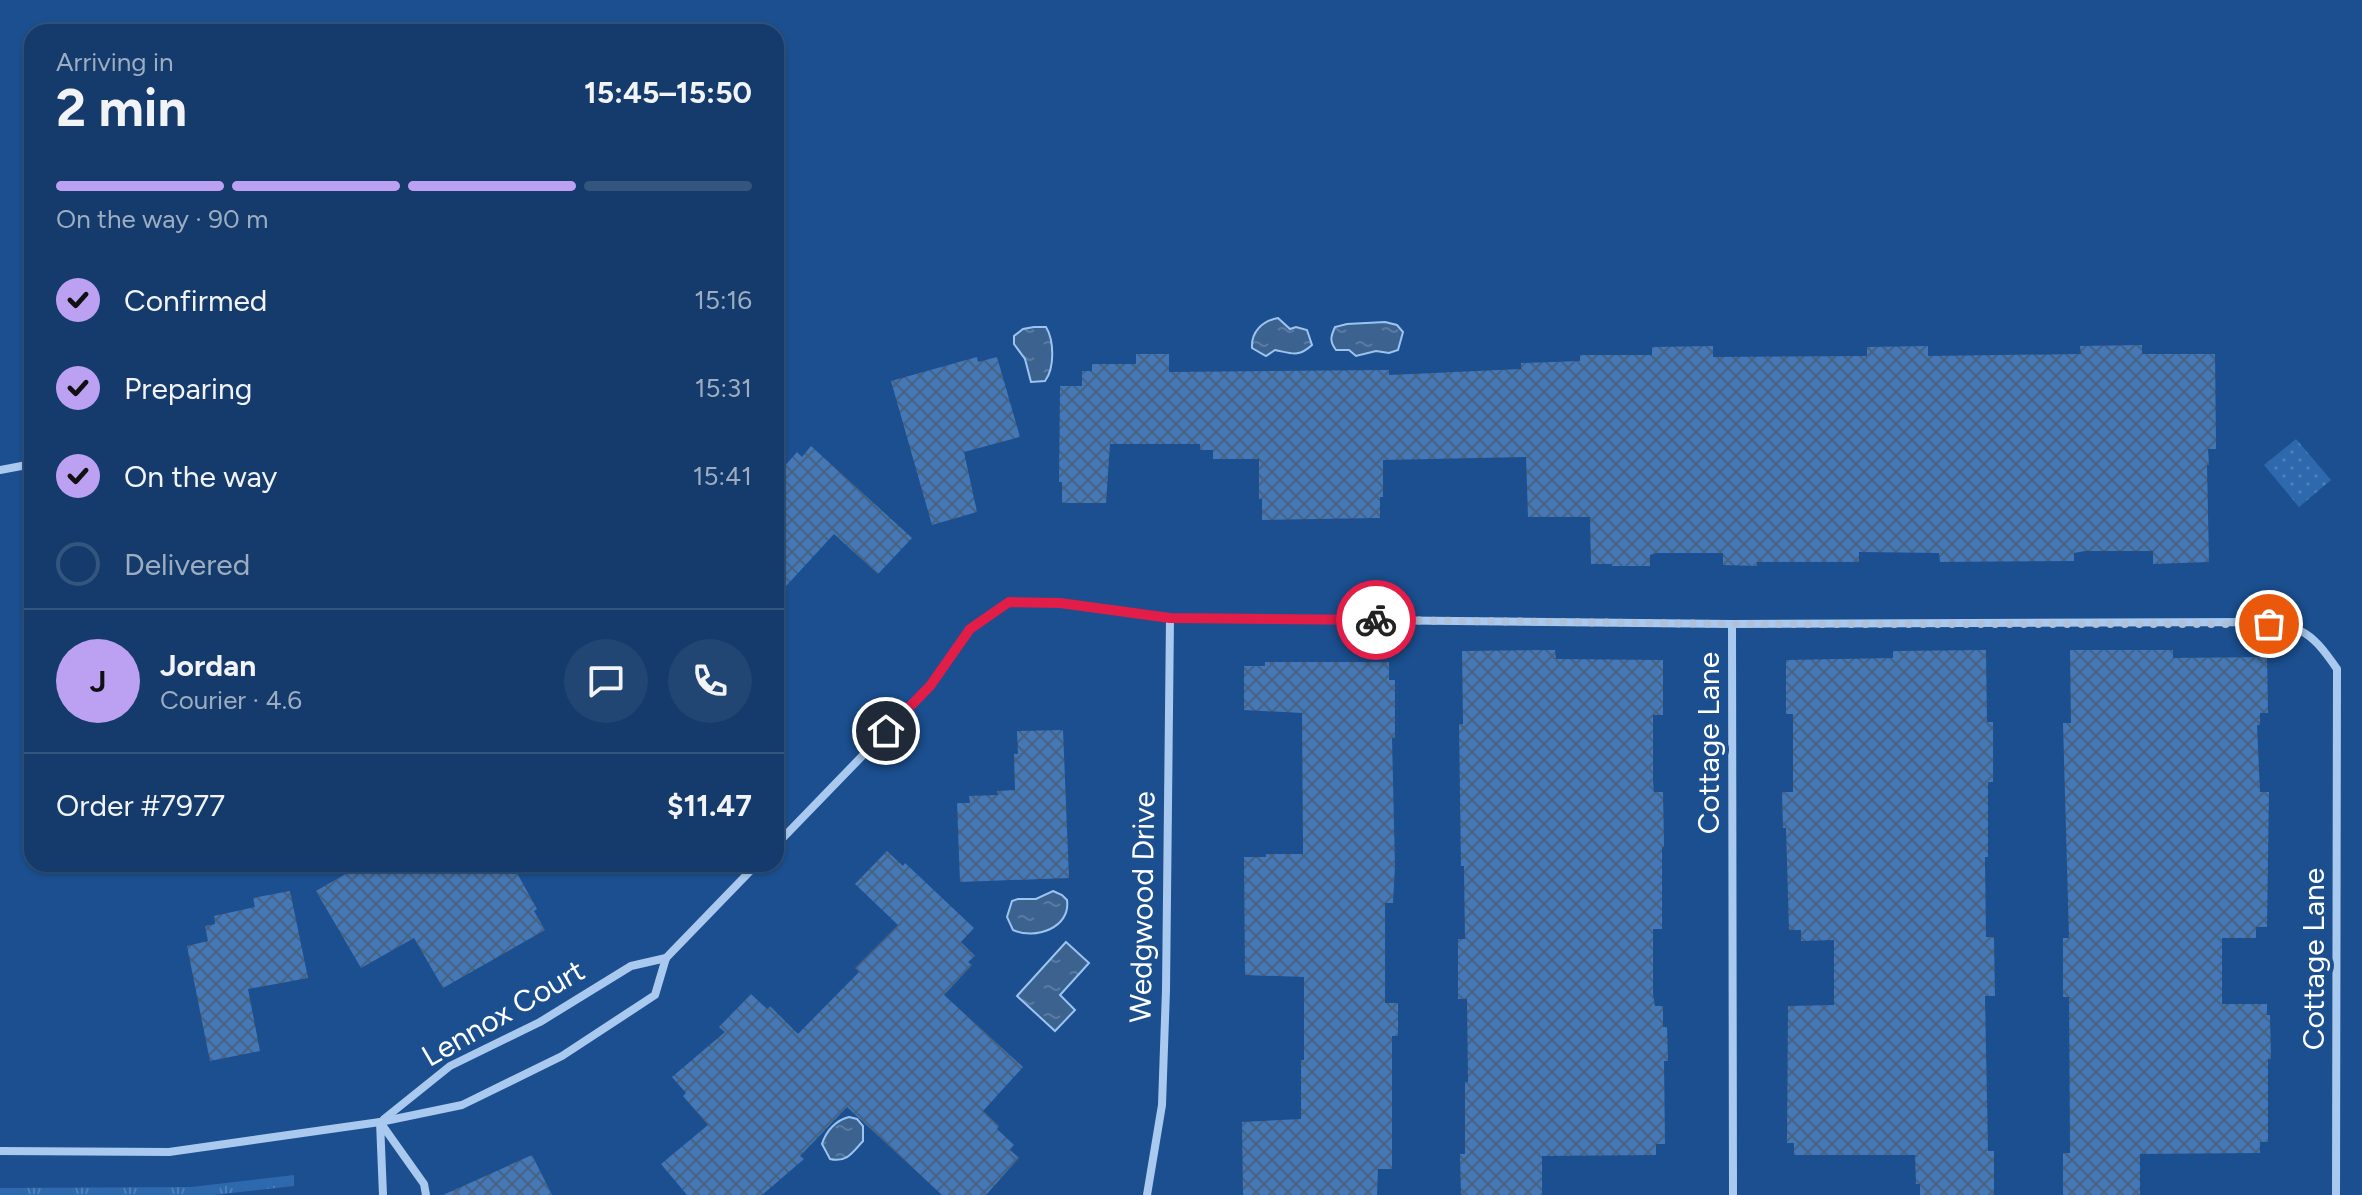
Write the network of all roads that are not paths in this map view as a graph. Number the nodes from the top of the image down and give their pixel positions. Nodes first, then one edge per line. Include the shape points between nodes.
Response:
1 (24, 466) edge
2 (0, 470) edge
3 (1170, 618) junction
4 (1732, 624) junction
5 (784, 837) edge
6 (749, 872) edge
7 (666, 958) junction
8 (380, 1122) junction
9 (0, 1151) edge
10 (383, 1195) edge
11 (426, 1195) edge
12 (1147, 1195) edge
13 (1733, 1195) edge
14 (2336, 1195) edge

1 - 2 street
3 - 4 street
3 - 5 street via 1060,603 1009,602 970,629 930,686
3 - 12 street, Wedgwood Drive via 1162,1105
4 - 13 street, Cottage Lane
4 - 14 street, Cottage Lane via 2247,622 2291,625 2316,639 2337,669
6 - 7 street, Lennox Court
7 - 8 street, Lennox Court via 631,966 540,1022 450,1066
7 - 8 street, Lennox Court via 655,995 562,1056 462,1105
8 - 9 street via 169,1152
8 - 10 street
8 - 11 street via 424,1184

